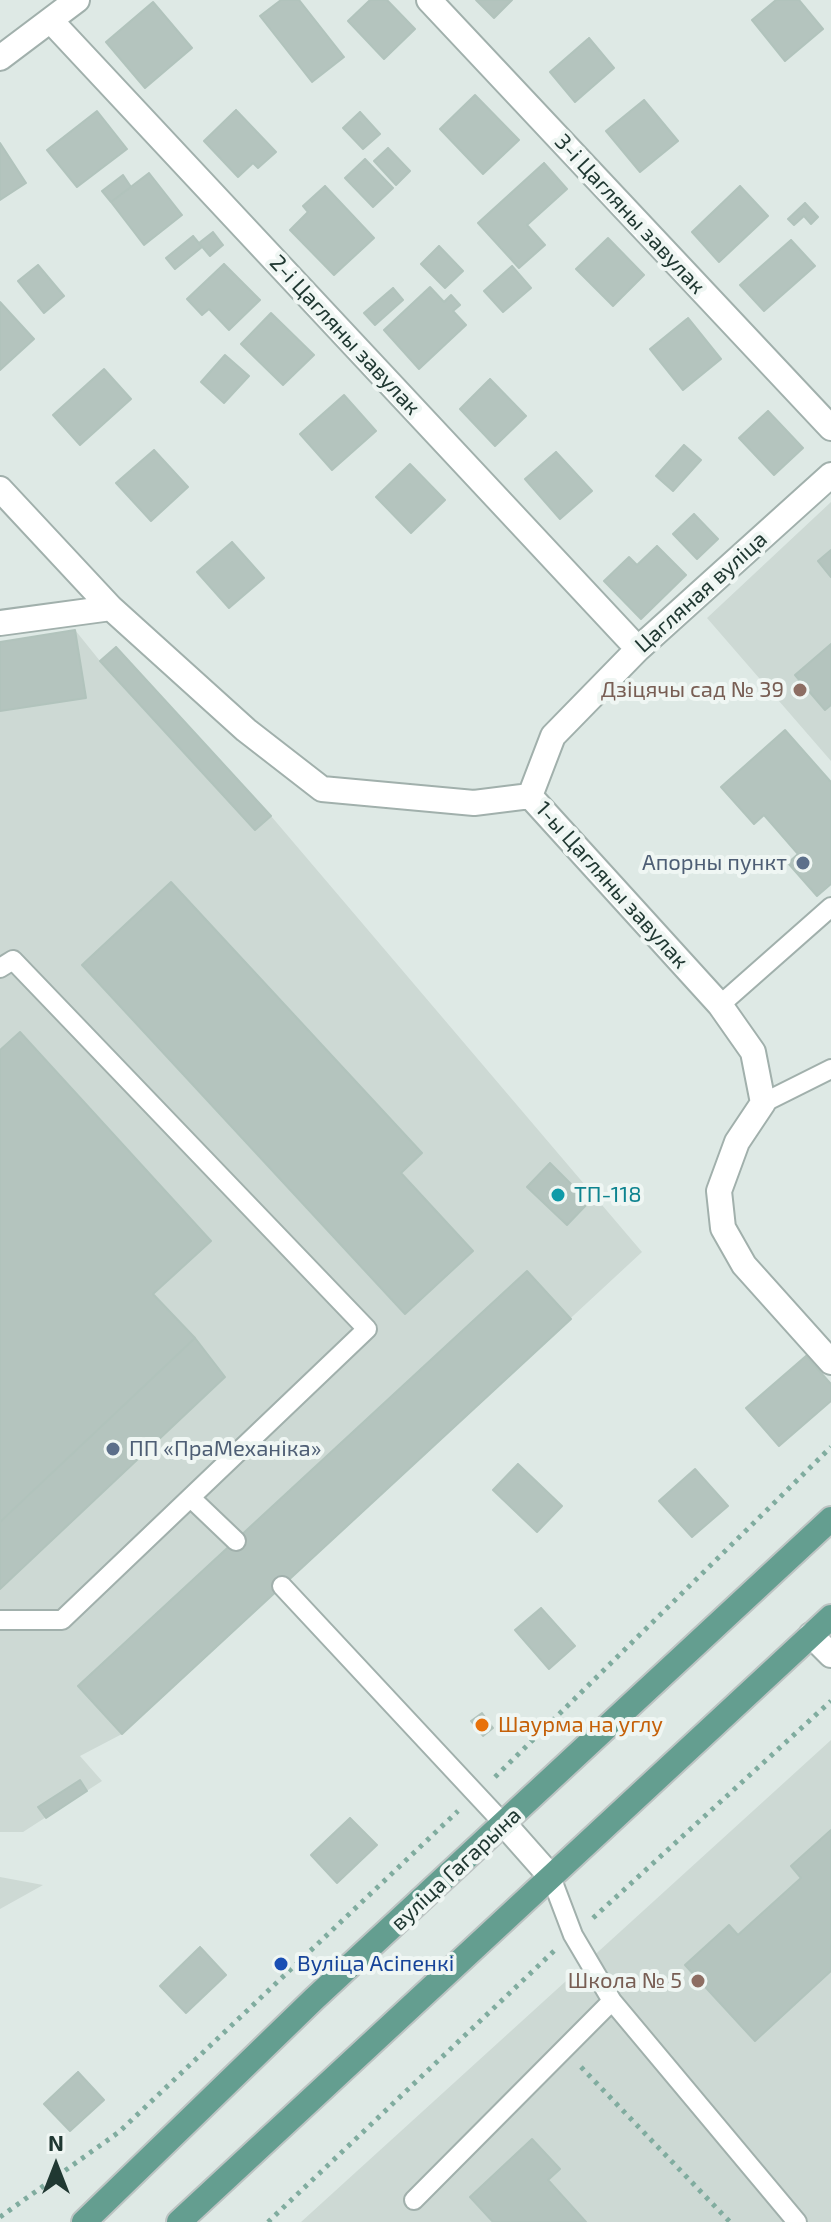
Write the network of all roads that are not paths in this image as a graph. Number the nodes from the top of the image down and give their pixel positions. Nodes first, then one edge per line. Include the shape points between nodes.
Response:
1 (77, 0) edge
2 (429, 0) edge
3 (52, 22) junction
4 (0, 58) edge
5 (831, 428) edge
6 (831, 475) edge
7 (0, 489) edge
8 (111, 608) junction
9 (0, 623) edge
10 (638, 649) junction
11 (530, 796) junction
12 (831, 907) edge
13 (0, 968) edge
14 (720, 1005) junction
15 (831, 1069) edge
16 (763, 1103) junction
17 (831, 1362) edge
18 (192, 1499) junction
19 (831, 1519) edge
20 (236, 1541) dead end
21 (282, 1586) dead end
22 (831, 1617) edge
23 (0, 1620) edge
24 (811, 1635) junction
25 (831, 1655) edge
26 (505, 1825) junction
27 (551, 1877) junction
28 (612, 2001) junction
29 (414, 2200) dead end
30 (84, 2222) edge
31 (179, 2222) edge
32 (797, 2222) edge

1 - 3 street
2 - 5 street, 3-і Цагляны завулак
3 - 4 street
3 - 10 street, 2-і Цагляны завулак
6 - 10 street, Цагляная вуліца
7 - 8 street, 1-ы Цагляны завулак
8 - 9 street
8 - 11 street, 1-ы Цагляны завулак via 246,730 322,789 474,803
10 - 11 street, Цагляная вуліца via 553,736
11 - 14 street, 1-ы Цагляны завулак
12 - 14 lane
13 - 18 lane via 13,960 367,1329
14 - 16 street, 1-ы Цагляны завулак via 753,1052
15 - 16 lane
16 - 17 street via 737,1142 719,1191 723,1228 744,1265
18 - 20 lane
18 - 23 lane via 62,1620
19 - 26 main road, вуліца Гагарына
21 - 26 lane
22 - 24 main road
24 - 25 street
24 - 27 main road
26 - 27 street
26 - 30 main road, вуліца Гагарына via 314,1999
27 - 28 lane via 573,1935
27 - 31 main road
28 - 29 lane
28 - 32 lane

